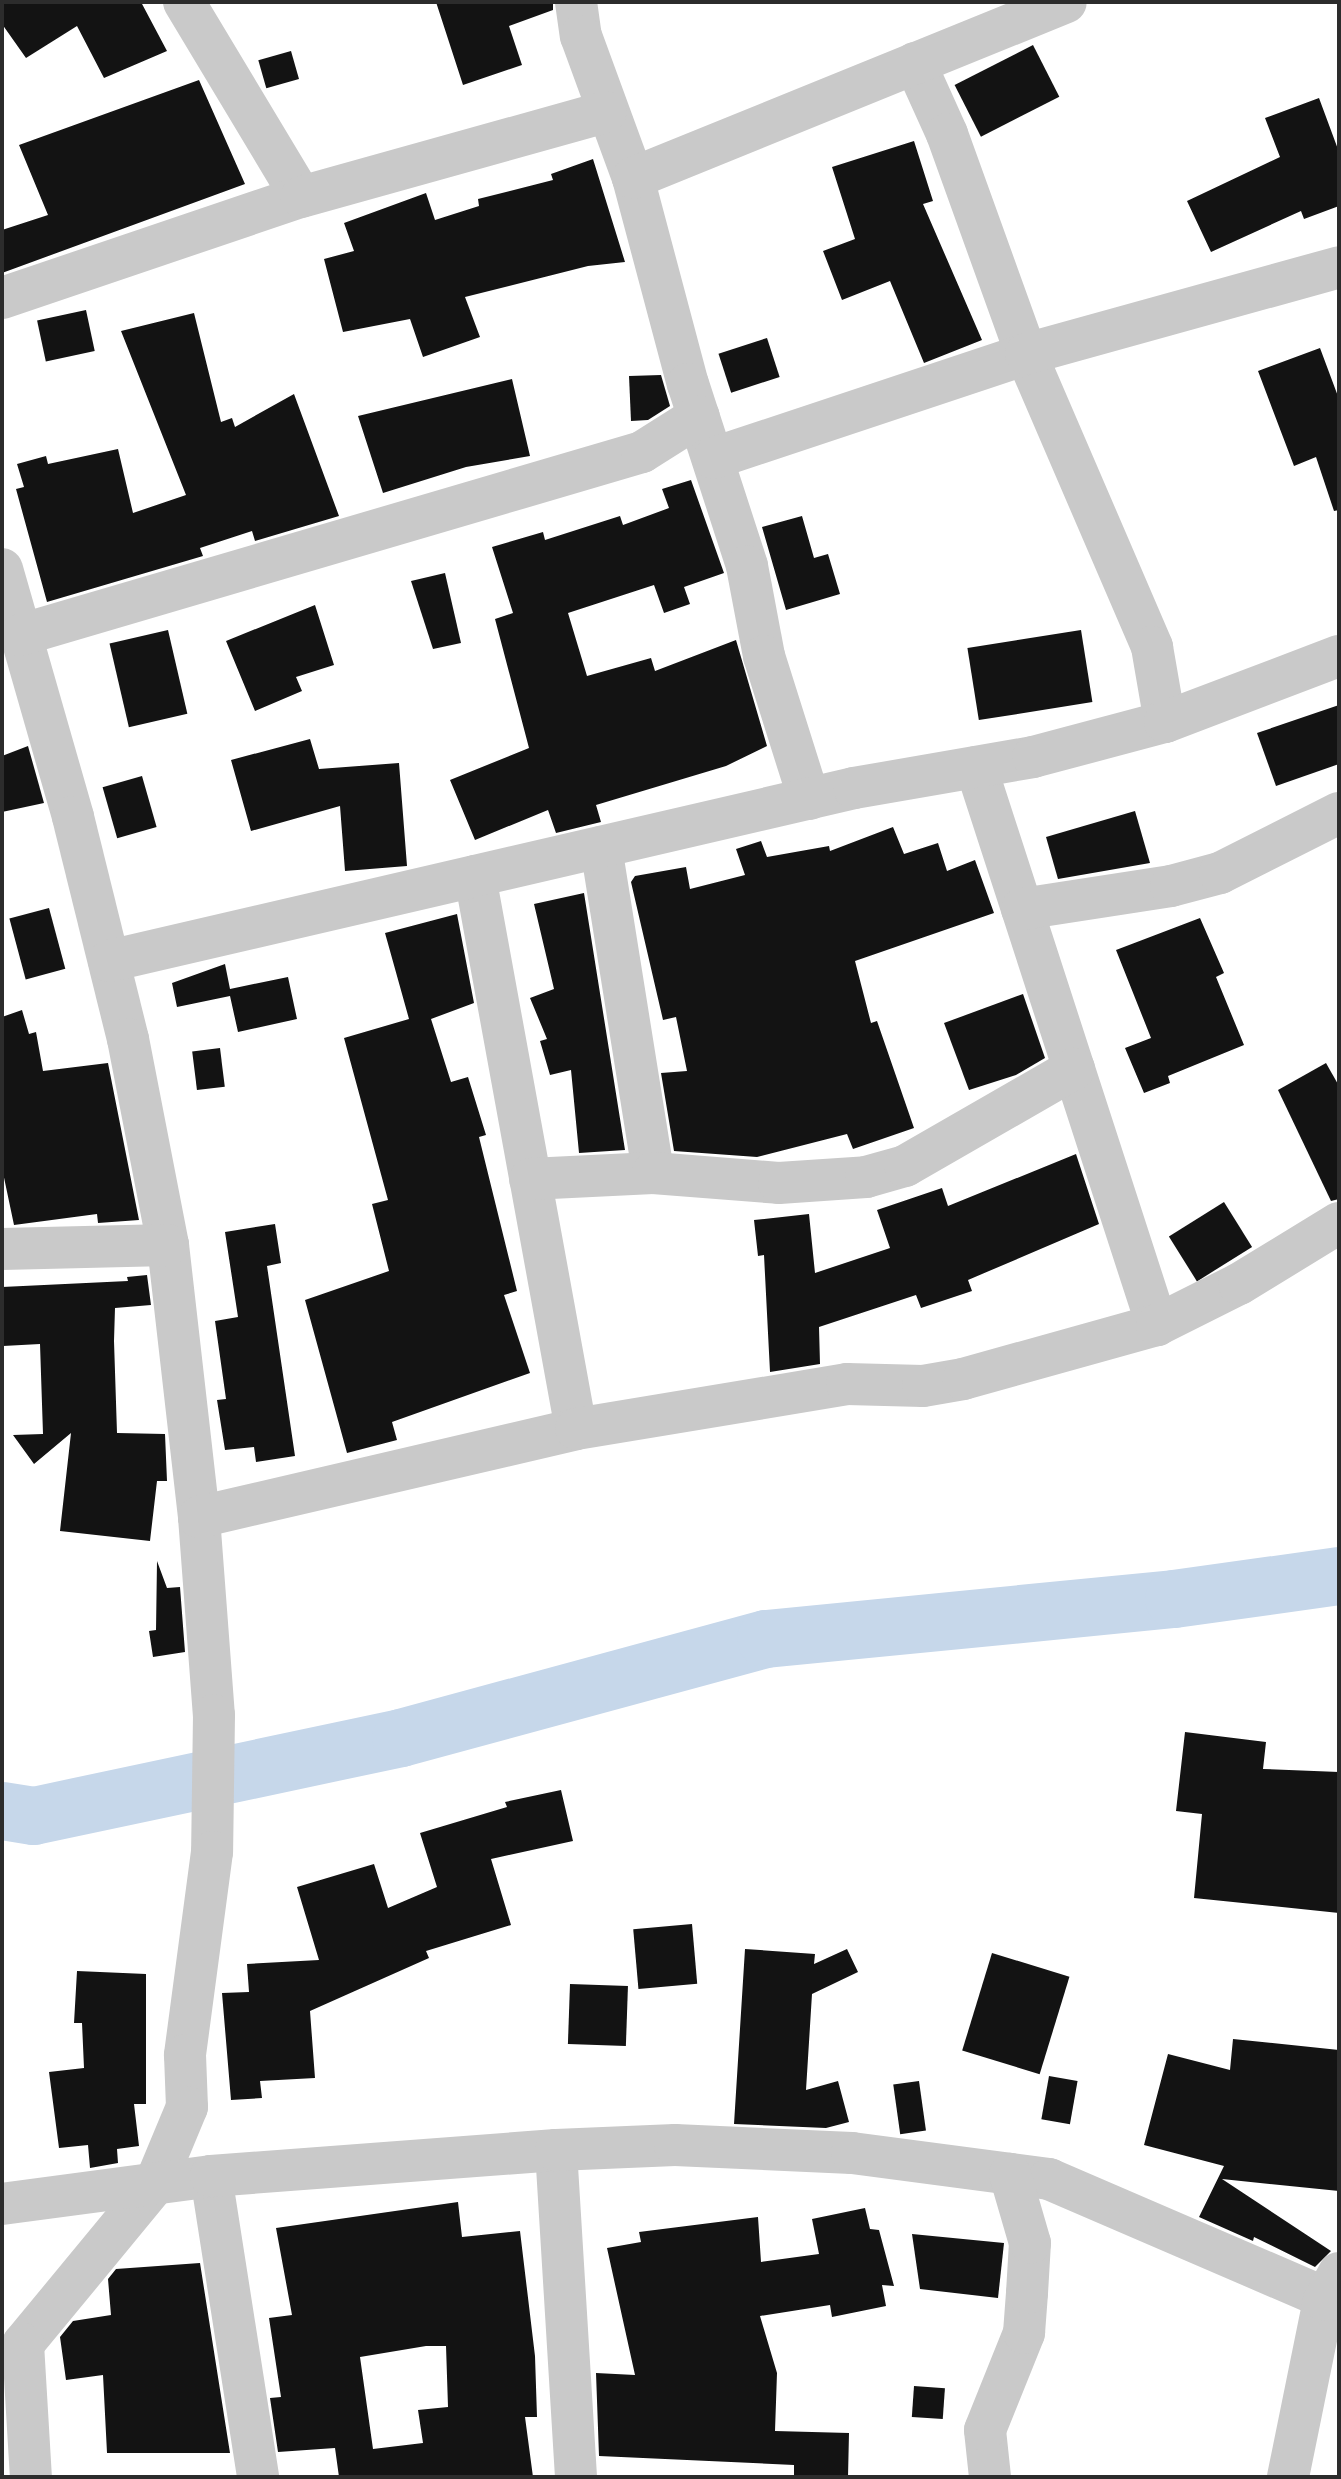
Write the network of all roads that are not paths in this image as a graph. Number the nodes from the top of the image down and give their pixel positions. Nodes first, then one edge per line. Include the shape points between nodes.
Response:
1 (184, 2) edge
2 (576, 2) edge
3 (1066, 2) edge
4 (915, 63) junction
5 (605, 112) junction
6 (633, 178) junction
7 (301, 197) junction
8 (1339, 267) edge
9 (2, 298) edge
10 (1026, 354) junction
11 (699, 416) junction
12 (714, 458) junction
13 (2, 569) edge
14 (20, 635) junction
15 (1339, 656) edge
16 (1165, 722) junction
17 (976, 767) junction
18 (809, 799) junction
19 (1339, 813) edge
20 (601, 847) junction
21 (475, 876) junction
22 (1022, 909) junction
23 (109, 961) junction
24 (1074, 1069) junction
25 (653, 1173) junction
26 (530, 1179) junction
27 (1339, 1223) edge
28 (168, 1245) junction
29 (2, 1249) edge
30 (1157, 1325) junction
31 (576, 1429) junction
32 (199, 1517) junction
33 (556, 2150) junction
34 (1010, 2174) junction
35 (211, 2176) junction
36 (155, 2184) junction
37 (2, 2204) edge
38 (1334, 2292) edge
39 (13, 2349) edge
40 (31, 2477) edge
41 (258, 2477) edge
42 (576, 2477) edge
43 (990, 2477) edge
44 (1288, 2477) edge

1 - 7 street
2 - 5 street
3 - 4 street
4 - 6 street
4 - 10 street via 947,134
5 - 6 street
5 - 7 street
6 - 11 street
7 - 9 street
8 - 10 street
10 - 12 street
10 - 16 street via 1152,647
11 - 12 street
11 - 14 street via 642,452
12 - 18 street via 747,566 764,656
13 - 14 street
14 - 23 street
15 - 16 street
16 - 17 street
17 - 18 street
17 - 22 street
18 - 20 street
19 - 22 street via 1220,873 1171,886
20 - 21 street
20 - 25 street
21 - 23 street
21 - 26 street
22 - 24 street
23 - 28 street
24 - 25 street via 905,1166 866,1177 779,1183
24 - 30 street
25 - 26 street
26 - 31 street
27 - 30 street via 1239,1284
28 - 29 street
28 - 32 street
30 - 31 street via 950,1381 847,1384
31 - 32 street
32 - 36 street via 214,1715 212,1852 185,2055 187,2107
33 - 34 street via 675,2145 852,2153
33 - 35 street
33 - 42 street
34 - 38 street via 1049,2179
34 - 43 street via 1030,2243 1027,2293 1024,2333 985,2430
35 - 36 street
35 - 41 street
36 - 37 street
36 - 39 street
38 - 44 street
39 - 40 street

